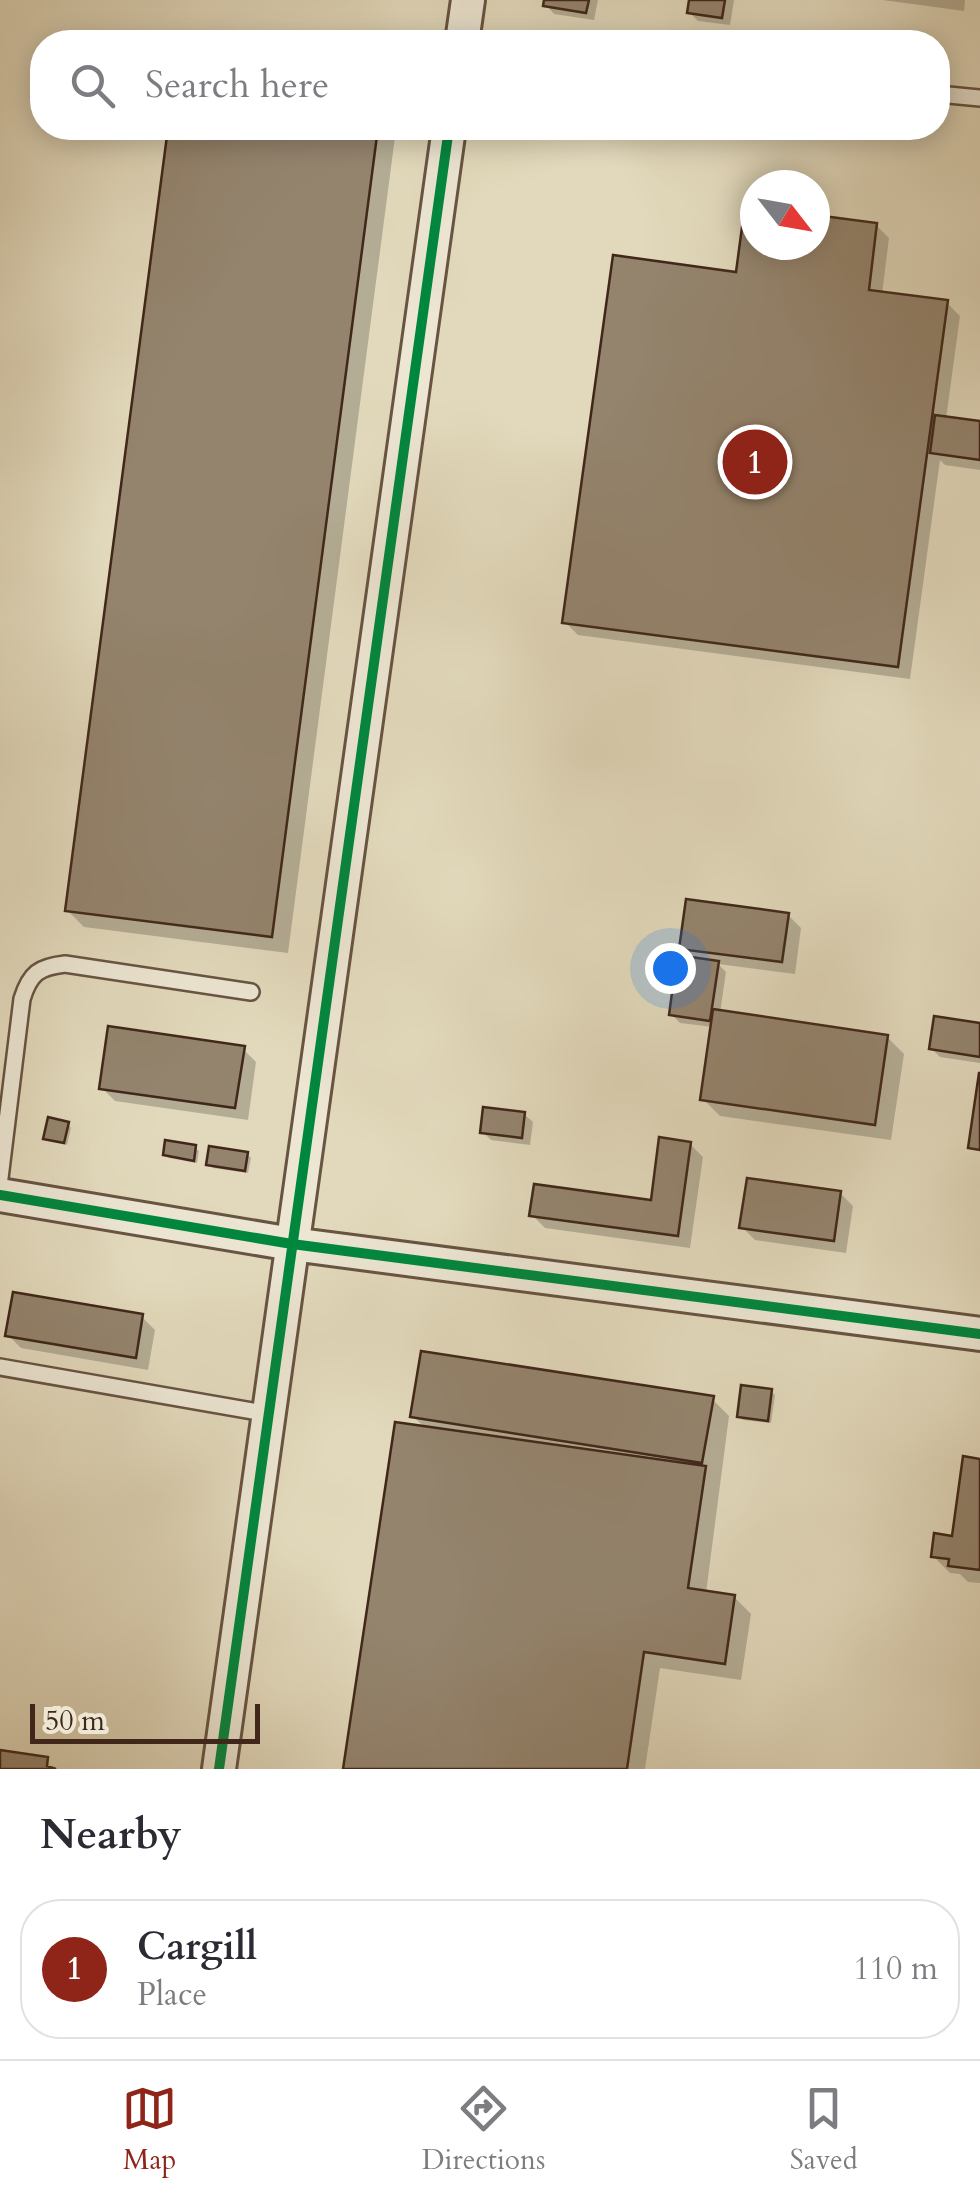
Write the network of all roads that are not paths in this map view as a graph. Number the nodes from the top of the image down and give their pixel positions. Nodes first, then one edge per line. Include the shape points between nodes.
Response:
1 (468, 0) edge
2 (464, 30) edge
3 (950, 95) edge
4 (980, 98) edge
5 (447, 140) edge
6 (251, 992) dead end
7 (0, 1178) edge
8 (0, 1195) edge
9 (292, 1244) junction
10 (980, 1334) edge
11 (0, 1366) edge
12 (270, 1414) junction
13 (219, 1769) edge

1 - 2 street
3 - 4 lane
5 - 9 street
6 - 7 lane via 42,966 28,979 22,999
8 - 9 street
9 - 10 street
9 - 12 street
11 - 12 lane
12 - 13 street

